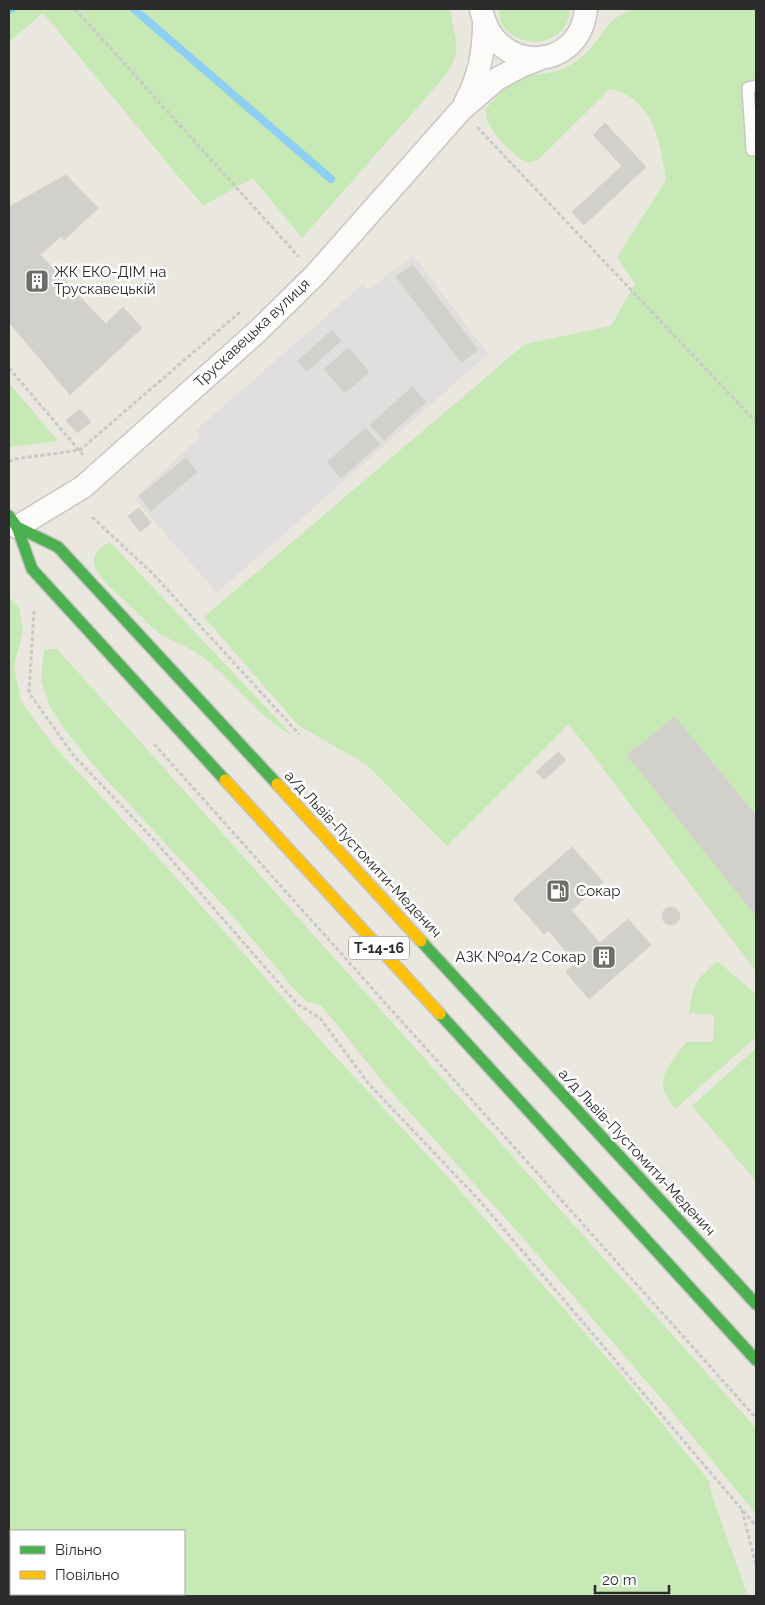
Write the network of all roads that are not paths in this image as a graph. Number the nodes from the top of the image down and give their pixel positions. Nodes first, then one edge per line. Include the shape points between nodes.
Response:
1 (586, 9) edge
2 (603, 9) edge
3 (482, 16) edge
4 (580, 32) junction
5 (544, 58) junction
6 (756, 86) edge
7 (461, 110) junction
8 (756, 150) edge
9 (13, 522) edge
10 (756, 1304) edge
11 (756, 1360) edge

1 - 4 street
2 - 4 street
3 - 5 street via 490,36 501,47 514,55
3 - 7 street, Трускавецька вулиця via 484,48 476,83
4 - 5 street, Трускавецька вулиця via 570,44
5 - 7 street, Трускавецька вулиця via 496,80
6 - 8 lane via 748,88 752,150
7 - 9 street, Трускавецька вулиця via 314,275 259,330 83,487
9 - 10 main road, а/д Львів-Пустомити-Меденич / Т-14-16 via 58,547
9 - 11 main road, Т-14-16 via 32,569

